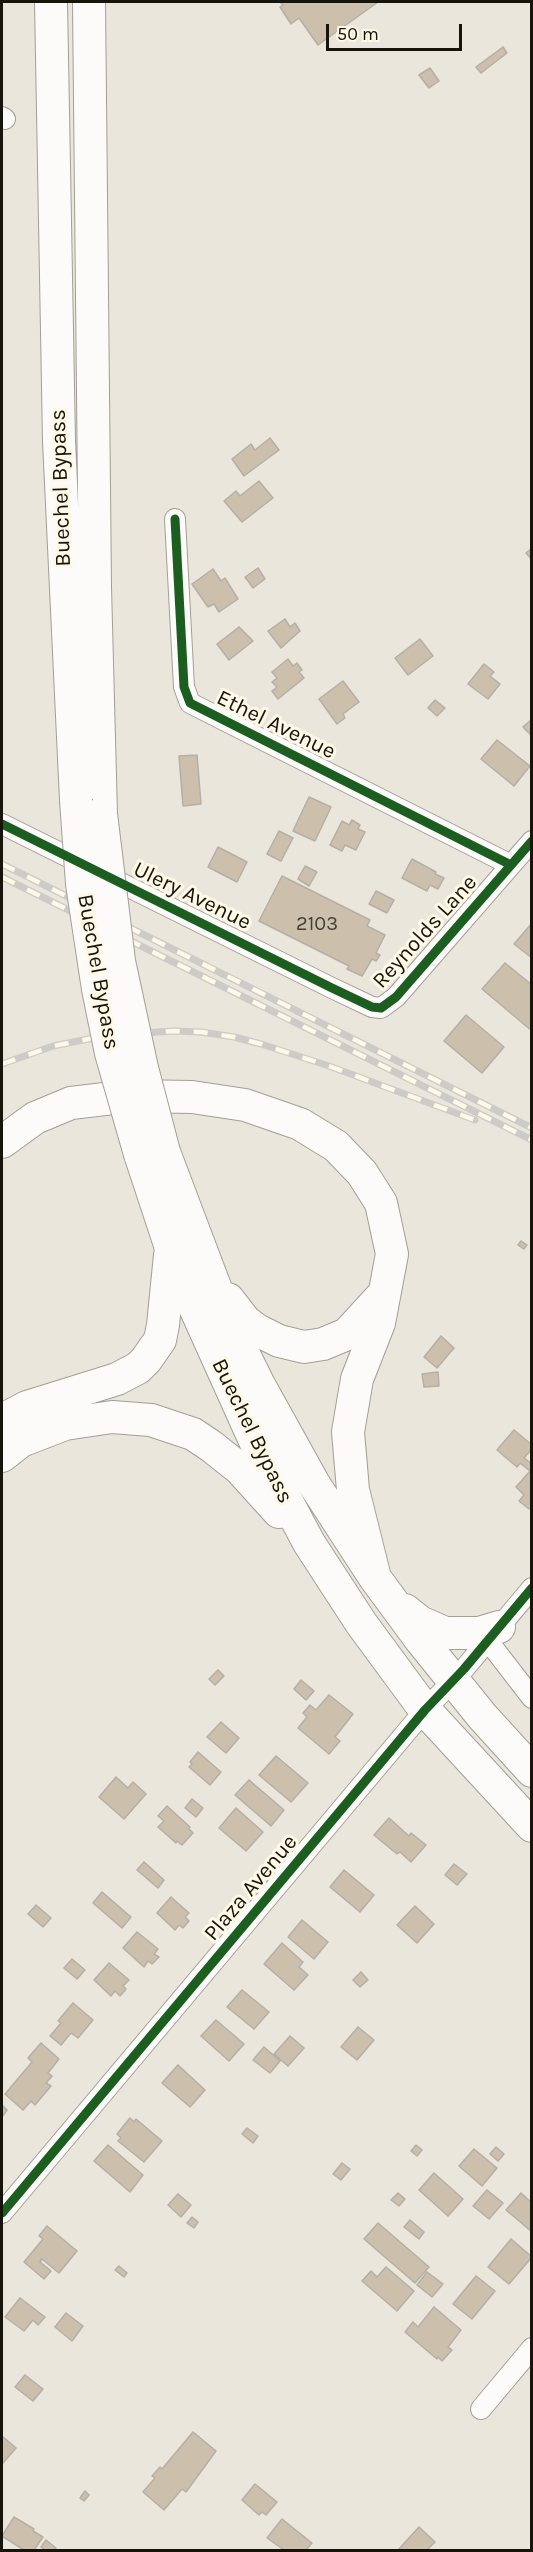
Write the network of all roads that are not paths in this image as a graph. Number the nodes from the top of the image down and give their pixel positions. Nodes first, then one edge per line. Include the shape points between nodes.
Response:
1 (51, 2) edge
2 (89, 2) edge
3 (175, 519) dead end
4 (89, 807) junction
5 (2, 824) edge
6 (531, 841) edge
7 (511, 865) junction
8 (365, 1003) joint
9 (2, 1142) edge
10 (152, 1153) junction
11 (171, 1248) junction
12 (203, 1258) junction
13 (383, 1295) junction
14 (2, 1420) edge
15 (2, 1456) edge
16 (309, 1543) junction
17 (382, 1588) junction
18 (531, 1588) edge
19 (494, 1634) junction
20 (453, 1680) junction
21 (531, 1698) edge
22 (425, 1710) junction
23 (531, 1771) edge
24 (531, 1826) edge
25 (2, 2213) edge
26 (531, 2348) edge
27 (481, 2409) dead end

1 - 4 main road, Buechel Bypass via 59,441
2 - 4 main road, Buechel Bypass via 95,631
3 - 7 street, Ethel Avenue via 184,687 190,703
4 - 10 main road, Buechel Bypass, bridge via 142,1068
5 - 8 street, Ulery Avenue
6 - 7 street, Reynolds Lane
7 - 8 street, Reynolds Lane via 396,997 381,1008
9 - 13 main road via 35,1118 71,1103 130,1096 218,1100 300,1124 336,1146 378,1196 392,1254
10 - 11 main road, Buechel Bypass
10 - 12 main road, Buechel Bypass
11 - 14 main road via 163,1326 160,1340 147,1360 117,1379 27,1407
11 - 16 main road, Buechel Bypass via 255,1441
12 - 13 main road via 245,1321 267,1336 293,1346 314,1346 347,1334
12 - 17 main road, Buechel Bypass via 229,1324 288,1438
13 - 17 main road via 379,1323 357,1379 348,1432 353,1490
15 - 16 main road via 21,1442 65,1424 112,1417 151,1420 193,1434 228,1458
16 - 22 main road, Buechel Bypass
17 - 19 main road via 420,1622 445,1633
17 - 20 main road, Buechel Bypass
18 - 19 street, Plaza Avenue
19 - 20 street, Plaza Avenue
19 - 21 street
20 - 22 street, Plaza Avenue
20 - 23 main road, Buechel Bypass
22 - 24 main road, Buechel Bypass
22 - 25 street, Plaza Avenue
26 - 27 street

